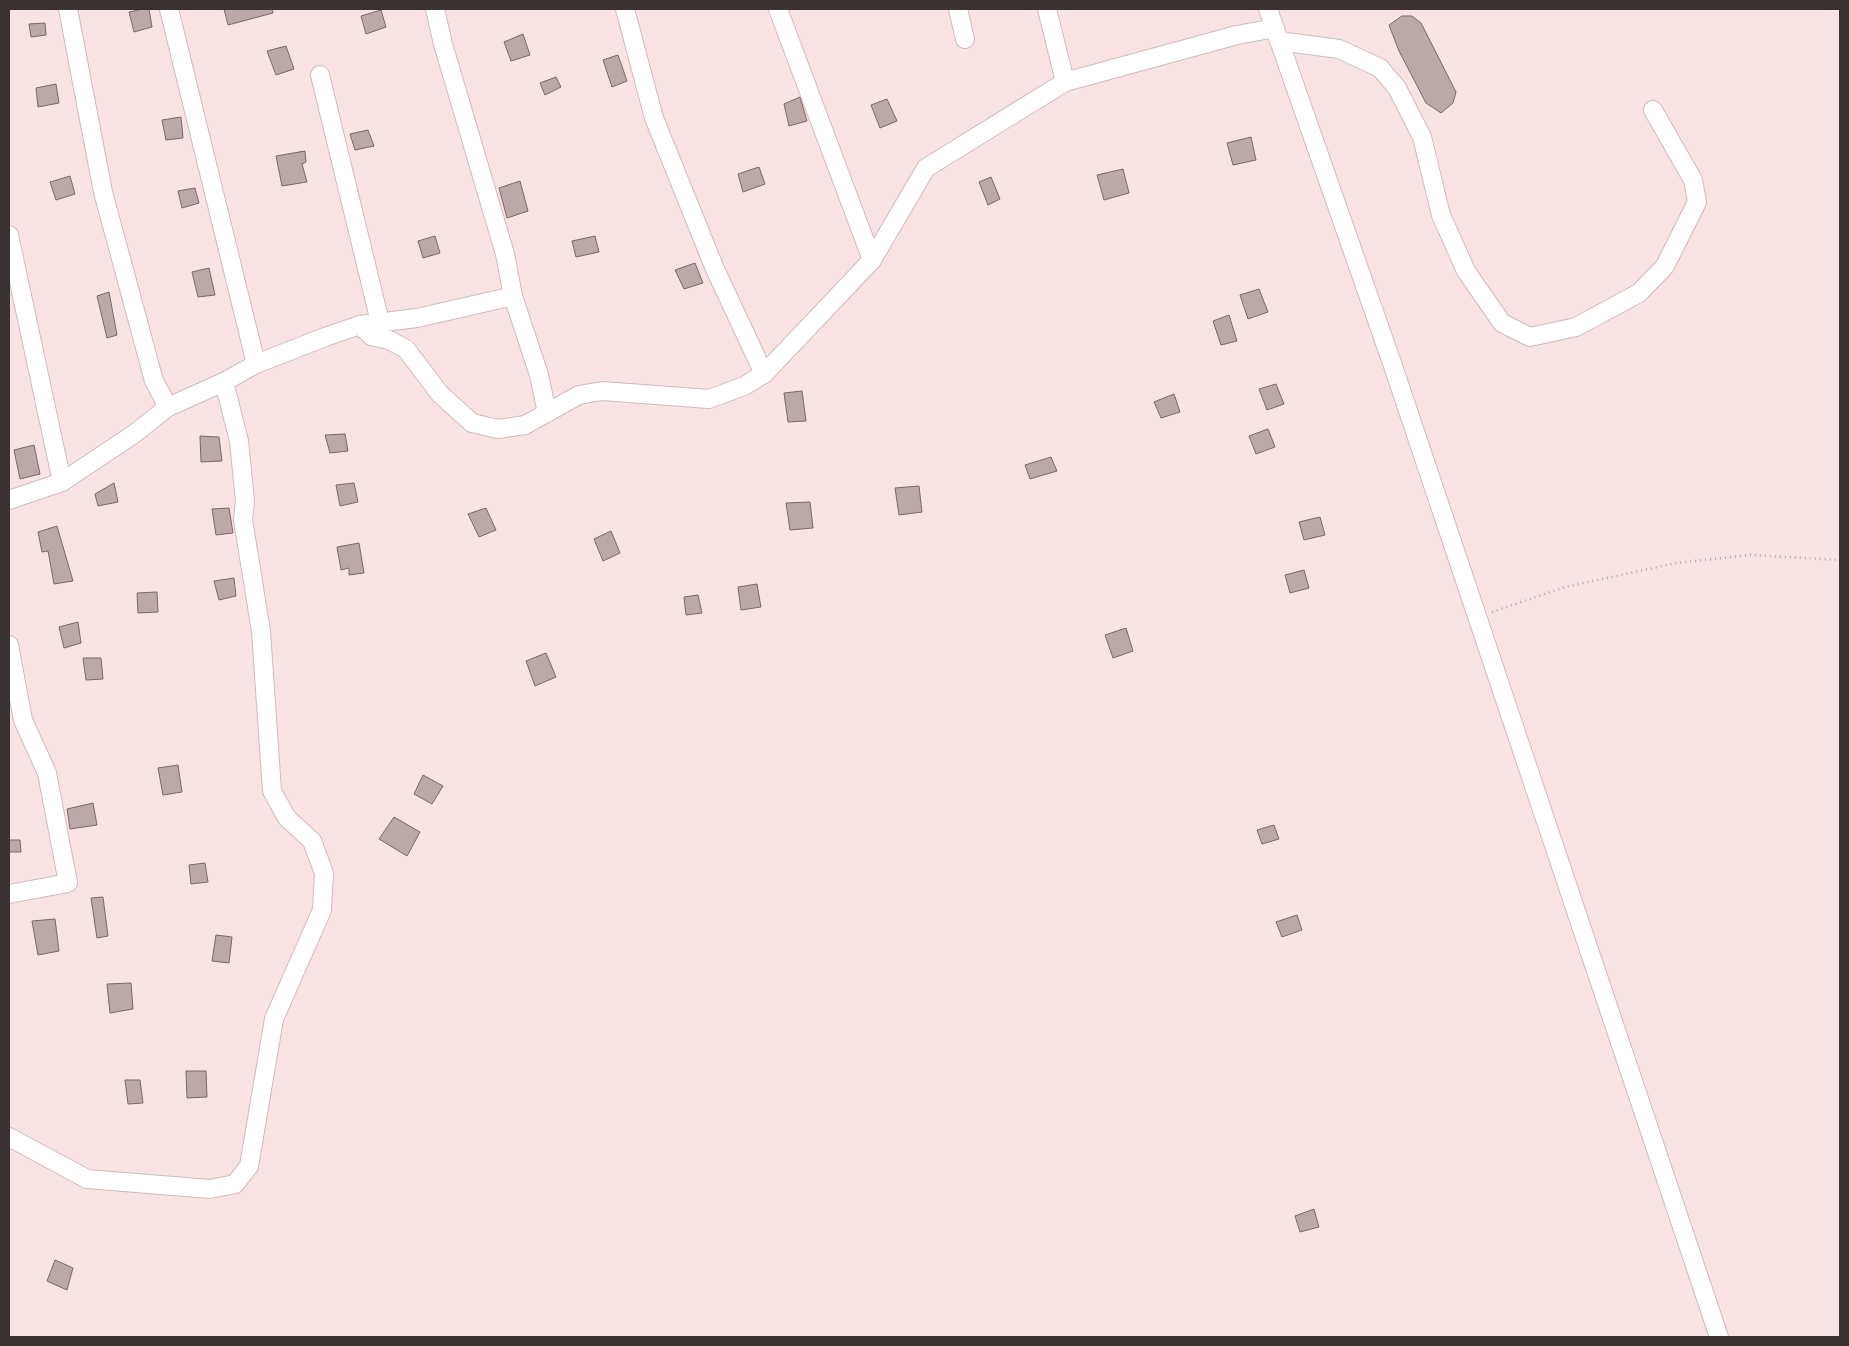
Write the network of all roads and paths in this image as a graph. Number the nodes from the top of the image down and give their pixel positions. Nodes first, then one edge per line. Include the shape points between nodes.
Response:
1 (68, 9) edge
2 (169, 9) edge
3 (435, 9) edge
4 (625, 9) edge
5 (778, 9) edge
6 (958, 9) edge
7 (1047, 9) edge
8 (1268, 9) edge
9 (1277, 34) junction
10 (965, 39) dead end
11 (320, 75) dead end
12 (1065, 82) junction
13 (1653, 110) dead end
14 (9, 235) edge
15 (872, 260) junction
16 (513, 296) junction
17 (380, 322) junction
18 (360, 326) junction
19 (256, 364) junction
20 (764, 374) junction
21 (224, 382) junction
22 (168, 407) junction
23 (547, 413) junction
24 (62, 482) junction
25 (9, 500) edge
26 (1840, 560) edge
27 (1477, 617) junction
28 (9, 645) edge
29 (9, 894) edge
30 (9, 1137) edge
31 (1719, 1337) edge

1 - 22 street via 103,192 154,381
2 - 19 street
3 - 16 street via 505,254
4 - 20 street via 654,118 715,269
5 - 15 street
6 - 10 street
7 - 12 street
8 - 9 street
9 - 12 street via 1237,35
9 - 13 street via 1339,49 1380,68 1397,88 1422,136 1440,215 1466,271 1502,323 1530,337 1576,328 1638,293 1665,266 1698,202 1693,180
9 - 27 street
11 - 17 street
12 - 15 street via 926,168
14 - 24 street
15 - 20 street
16 - 17 street via 417,318
16 - 23 street via 539,375
17 - 18 street
18 - 19 street
18 - 23 street via 371,336 389,340 406,349 440,394 472,423 498,429 525,425
19 - 21 street
20 - 23 street via 744,386 709,399 602,390 579,395
21 - 22 street
21 - 30 street via 239,441 246,501 243,520 261,631 272,791 287,818 312,841 324,873 322,910 274,1019 249,1166 235,1184 210,1189 87,1179
22 - 24 street
24 - 25 street
26 - 27 path via 1750,555 1676,563 1565,586
27 - 31 street
28 - 29 street via 23,720 47,773 68,883

